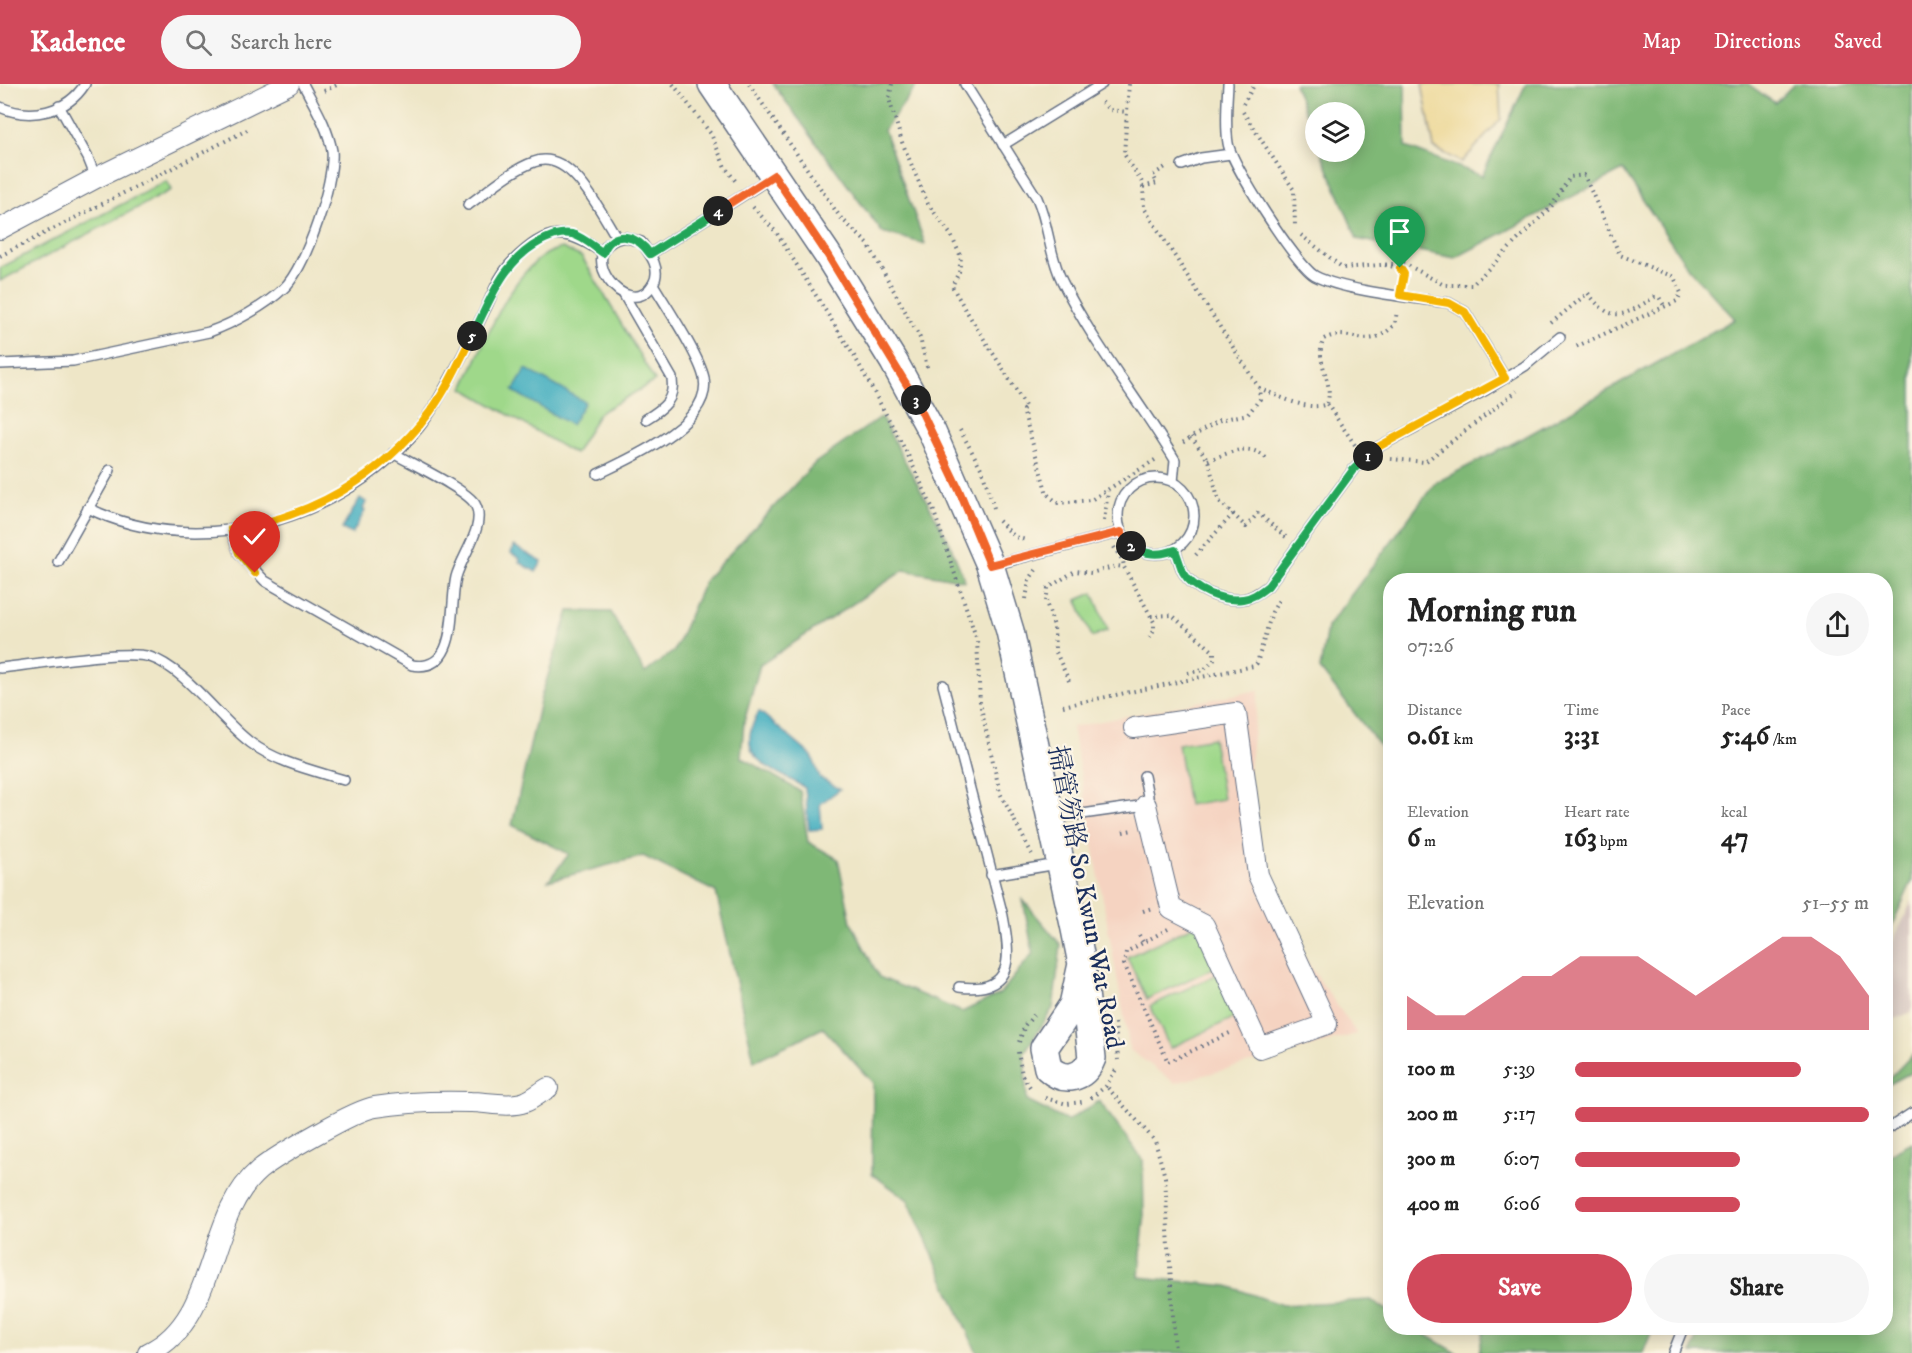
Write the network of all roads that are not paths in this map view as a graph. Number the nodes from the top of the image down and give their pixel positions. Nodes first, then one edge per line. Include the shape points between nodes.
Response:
1 (86, 84) edge
2 (288, 84) edge
3 (303, 84) edge
4 (712, 84) edge
5 (965, 84) edge
6 (1228, 84) edge
7 (1098, 86) edge
8 (59, 106) junction
9 (0, 107) edge
10 (1003, 145) junction
11 (1231, 154) junction
12 (1182, 165) dead end
13 (774, 175) junction
14 (96, 178) junction
15 (468, 205) dead end
16 (0, 229) edge
17 (617, 238) junction
18 (603, 253) junction
19 (650, 254) junction
20 (653, 284) junction
21 (624, 295) junction
22 (1560, 337) road end
23 (0, 364) edge
24 (1505, 378) junction
25 (646, 419) dead end
26 (393, 453) junction
27 (110, 470) dead end
28 (598, 474) dead end
29 (1173, 482) junction
30 (88, 508) junction
31 (231, 529) junction
32 (1121, 532) junction
33 (1175, 550) junction
34 (58, 562) dead end
35 (990, 565) junction
36 (0, 668) edge
37 (943, 685) dead end
38 (1134, 728) dead end
39 (1144, 776) dead end
40 (344, 780) dead end
41 (1146, 805) junction
42 (1051, 818) junction
43 (1048, 866) junction
44 (991, 875) junction
45 (1082, 964) dead end
46 (959, 987) dead end
47 (548, 1088) dead end
48 (1912, 1113) edge
49 (1893, 1125) edge
50 (1680, 1335) edge
51 (148, 1353) edge
52 (1673, 1353) edge

1 - 8 lane via 75,97
2 - 14 street
3 - 23 lane via 329,137 333,165 297,271 284,288 209,332 73,360
4 - 13 street, 掃管笏路 So Kwun Wat Road
5 - 10 lane
6 - 11 lane
7 - 10 lane
8 - 9 lane via 32,114 13,113
8 - 14 lane
10 - 29 lane via 1044,214 1062,282 1175,460
11 - 12 lane
11 - 24 lane via 1306,270 1331,282 1449,303 1465,312
13 - 19 lane
13 - 35 street, 掃管笏路 So Kwun Wat Road via 913,396
14 - 16 street
15 - 17 lane via 535,161 554,160 571,169
17 - 18 lane
17 - 19 lane via 634,238
18 - 21 lane via 605,273
18 - 26 lane via 579,236 562,233 532,246 512,262 495,286 450,381
19 - 20 lane via 656,268
20 - 21 lane via 641,295
20 - 28 lane via 701,370 705,390 690,418 666,437
21 - 25 lane via 672,378 673,387 665,408
22 - 24 lane
24 - 33 lane via 1378,447 1353,470 1268,586 1255,596 1243,599 1208,593 1182,569
26 - 31 lane via 353,485 322,503 289,516
26 - 31 lane via 470,497 478,513 475,531 456,577 448,644 435,662 412,665 265,581 239,553
27 - 30 lane
29 - 32 lane via 1150,478 1130,488 1119,506
29 - 33 lane via 1190,498 1194,522 1191,533
30 - 31 lane via 113,520 148,528 184,532
30 - 34 lane
32 - 33 lane via 1131,546 1142,552 1165,554
32 - 35 lane
35 - 42 street, 掃管笏路 So Kwun Wat Road via 1010,631
36 - 40 lane via 149,657 170,667 262,751
37 - 44 lane
38 - 41 street via 1236,713 1258,875 1327,1024 1260,1048 1204,925 1171,908
39 - 41 lane
41 - 42 lane
42 - 43 street, 掃管笏路 So Kwun Wat Road
43 - 44 lane
43 - 45 street, 掃管笏路 So Kwun Wat Road
44 - 46 lane via 1006,935 1006,967 1002,977 987,988
47 - 51 street via 524,1103 372,1107 259,1171 237,1197 194,1306 175,1332
48 - 49 lane
50 - 52 lane

